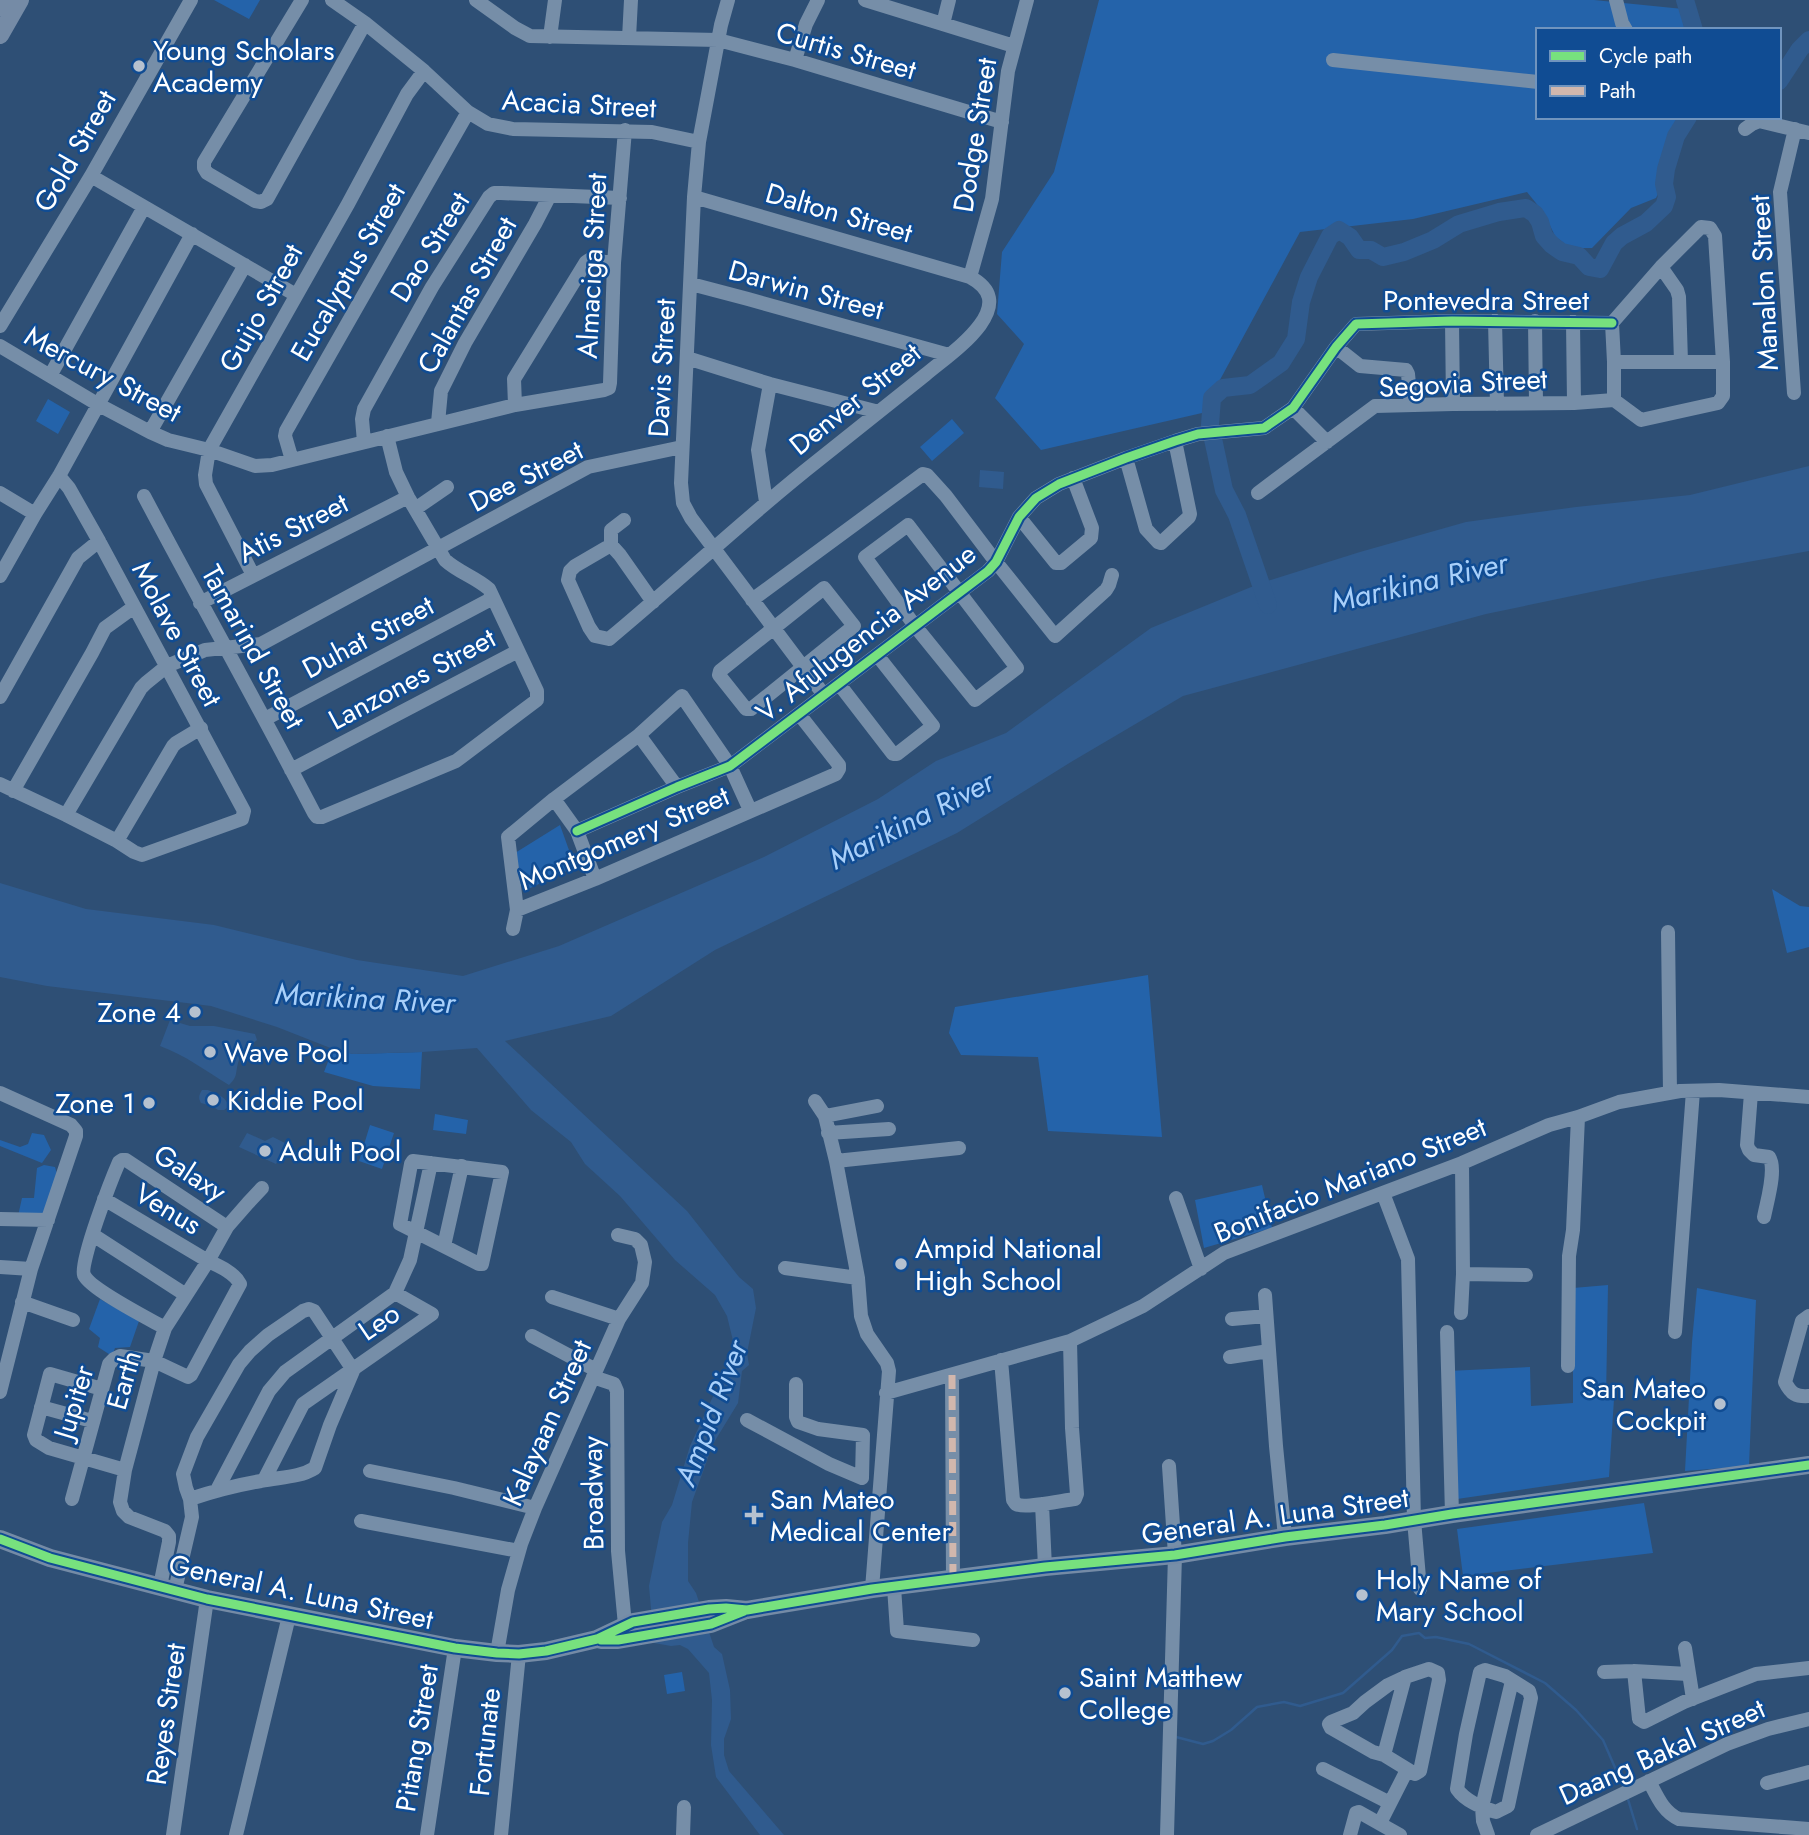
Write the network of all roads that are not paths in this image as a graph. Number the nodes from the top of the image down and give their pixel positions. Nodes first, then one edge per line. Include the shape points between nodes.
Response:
1 (4, 0) edge
2 (20, 0) edge
3 (191, 0) edge
4 (302, 0) edge
5 (332, 0) edge
6 (475, 0) edge
7 (555, 0) edge
8 (631, 0) edge
9 (728, 0) edge
10 (818, 0) edge
11 (865, 0) edge
12 (949, 0) edge
13 (1027, 0) edge
14 (1616, 0) edge
15 (0, 7) edge
16 (365, 23) junction
17 (943, 24) junction
18 (1625, 28) edge
19 (0, 35) edge
20 (550, 37) junction
21 (629, 38) junction
22 (718, 40) junction
23 (1014, 46) junction
24 (795, 60) junction
25 (1333, 60) dead end
26 (424, 71) junction
27 (1536, 82) edge
28 (468, 111) junction
29 (1002, 122) junction
30 (1745, 129) dead end
31 (625, 130) junction
32 (1802, 131) edge
33 (699, 142) junction
34 (91, 176) junction
35 (550, 195) junction
36 (694, 197) junction
37 (620, 198) junction
38 (144, 207) junction
39 (192, 234) junction
40 (614, 263) junction
41 (245, 265) junction
42 (1661, 267) junction
43 (970, 277) junction
44 (691, 284) junction
45 (296, 295) junction
46 (1452, 321) junction
47 (1495, 321) junction
48 (1535, 321) junction
49 (1573, 322) junction
50 (1612, 323) junction
51 (0, 326) edge
52 (0, 346) edge
53 (1336, 347) junction
54 (948, 355) junction
55 (687, 358) junction
56 (1614, 362) junction
57 (1681, 362) junction
58 (1723, 362) junction
59 (50, 376) junction
60 (770, 384) junction
61 (1794, 393) dead end
62 (1614, 400) junction
63 (1536, 403) junction
64 (1453, 404) junction
65 (1497, 404) junction
66 (1574, 404) junction
67 (99, 405) junction
68 (515, 405) junction
69 (1411, 405) junction
70 (1293, 408) junction
71 (879, 412) junction
72 (438, 423) junction
73 (150, 432) junction
74 (1198, 434) joint
75 (387, 436) junction
76 (1175, 440) junction
77 (365, 442) junction
78 (1327, 442) junction
79 (682, 447) junction
80 (209, 450) junction
81 (1126, 458) junction
82 (292, 460) junction
83 (59, 477) junction
84 (1073, 478) junction
85 (447, 486) dead end
86 (0, 493) edge
87 (1258, 493) dead end
88 (144, 496) dead end
89 (766, 502) junction
90 (411, 503) junction
91 (35, 514) junction
92 (1019, 517) junction
93 (624, 520) dead end
94 (99, 541) junction
95 (611, 545) junction
96 (713, 548) junction
97 (438, 549) junction
98 (996, 562) junction
99 (253, 575) junction
100 (1111, 575) dead end
101 (0, 576) edge
102 (960, 593) junction
103 (494, 598) junction
104 (752, 600) junction
105 (653, 602) junction
106 (200, 603) junction
107 (134, 607) junction
108 (915, 626) junction
109 (773, 627) junction
110 (225, 647) junction
111 (518, 651) junction
112 (877, 655) junction
113 (167, 667) junction
114 (803, 667) junction
115 (839, 684) junction
116 (824, 695) junction
117 (0, 697) edge
118 (799, 714) junction
119 (265, 719) junction
120 (201, 728) junction
121 (639, 735) junction
122 (730, 766) junction
123 (291, 770) junction
124 (677, 787) junction
125 (7, 788) edge
126 (554, 799) junction
127 (750, 810) junction
128 (66, 815) junction
129 (577, 831) junction
130 (117, 841) junction
131 (595, 879) junction
132 (517, 911) junction
133 (513, 929) dead end
134 (1668, 932) dead end
135 (1693, 1091) junction
136 (0, 1093) edge
137 (1670, 1093) junction
138 (1751, 1093) junction
139 (1809, 1097) edge
140 (815, 1101) dead end
141 (877, 1106) dead end
142 (825, 1116) junction
143 (1578, 1117) junction
144 (889, 1129) dead end
145 (828, 1133) junction
146 (959, 1148) dead end
147 (836, 1161) junction
148 (1462, 1163) junction
149 (462, 1166) junction
150 (262, 1188) dead end
151 (1383, 1193) junction
152 (1176, 1198) dead end
153 (104, 1199) junction
154 (1764, 1217) dead end
155 (0, 1219) edge
156 (48, 1220) junction
157 (227, 1227) junction
158 (416, 1233) junction
159 (93, 1235) junction
160 (618, 1235) dead end
161 (444, 1246) junction
162 (208, 1261) junction
163 (0, 1267) edge
164 (785, 1268) dead end
165 (31, 1269) junction
166 (1201, 1269) junction
167 (1463, 1274) junction
168 (1526, 1275) dead end
169 (858, 1278) junction
170 (395, 1293) junction
171 (186, 1295) junction
172 (1265, 1295) dead end
173 (552, 1297) dead end
174 (22, 1302) junction
175 (1461, 1313) dead end
176 (1266, 1316) junction
177 (1809, 1316) edge
178 (619, 1319) junction
179 (1232, 1319) dead end
180 (73, 1320) dead end
181 (165, 1328) junction
182 (1447, 1332) dead end
183 (1675, 1332) dead end
184 (7, 1335) edge
185 (532, 1336) dead end
186 (332, 1338) junction
187 (1070, 1341) junction
188 (1269, 1351) junction
189 (1230, 1357) dead end
190 (1001, 1360) junction
191 (154, 1361) junction
192 (1568, 1366) dead end
193 (353, 1370) junction
194 (594, 1373) junction
195 (952, 1375) junction
196 (796, 1384) dead end
197 (102, 1389) junction
198 (0, 1392) edge
199 (886, 1392) junction
200 (1809, 1396) edge
201 (41, 1407) junction
202 (747, 1420) dead end
203 (92, 1421) junction
204 (83, 1457) junction
205 (1809, 1465) edge
206 (1169, 1466) dead end
207 (125, 1470) junction
208 (370, 1471) dead end
209 (862, 1478) junction
210 (264, 1480) junction
211 (880, 1481) junction
212 (217, 1490) junction
213 (72, 1499) dead end
214 (190, 1499) junction
215 (1042, 1504) junction
216 (535, 1508) junction
217 (1452, 1514) junction
218 (1414, 1520) junction
219 (361, 1521) dead end
220 (1285, 1537) junction
221 (1, 1544) edge
222 (519, 1551) junction
223 (1175, 1555) junction
224 (1045, 1567) junction
225 (953, 1580) junction
226 (894, 1587) junction
227 (167, 1588) junction
228 (872, 1589) junction
229 (1420, 1589) dead end
230 (207, 1599) junction
231 (289, 1616) junction
232 (631, 1628) junction
233 (973, 1640) dead end
234 (455, 1648) junction
235 (1685, 1648) dead end
236 (497, 1653) junction
237 (519, 1654) junction
238 (1809, 1668) edge
239 (1634, 1671) junction
240 (1604, 1672) dead end
241 (1688, 1674) junction
242 (1405, 1677) junction
243 (1512, 1681) junction
244 (1692, 1699) junction
245 (1809, 1718) edge
246 (1384, 1755) junction
247 (1323, 1769) dead end
248 (1408, 1770) junction
249 (1809, 1772) edge
250 (1649, 1781) junction
251 (1767, 1783) dead end
252 (1390, 1803) junction
253 (684, 1807) dead end
254 (1482, 1807) junction
255 (1380, 1823) junction
256 (1809, 1829) edge
257 (1765, 1830) edge
258 (173, 1835) edge
259 (236, 1835) edge
260 (427, 1835) edge
261 (501, 1835) edge
262 (683, 1835) edge
263 (1167, 1835) edge
264 (1350, 1835) edge
265 (1400, 1835) edge
266 (1488, 1835) edge
267 (1537, 1835) edge

1 - 15 main road
2 - 19 main road
3 - 34 street, Gold Street
4 - 16 street via 204,162 207,173 255,201 267,200
5 - 16 street, Acacia Street
6 - 20 street, Curtis Street via 524,34
7 - 20 street
8 - 21 street
9 - 22 street, Davis Street
10 - 24 street
11 - 17 street
12 - 17 street
13 - 23 street, Dodge Street
14 - 18 street
16 - 26 street, Acacia Street
17 - 23 street
20 - 21 street, Curtis Street
21 - 22 street, Curtis Street
22 - 24 street, Curtis Street
22 - 33 street, Davis Street
23 - 29 street, Dodge Street
24 - 29 street, Curtis Street
25 - 27 street
26 - 28 street, Acacia Street
26 - 45 street, Guijo Street
28 - 31 street, Acacia Street via 498,127
28 - 82 street, Eucalyptus Street via 286,431
29 - 43 street, Dodge Street via 992,199
30 - 32 street via 1759,121
31 - 33 street, Acacia Street
31 - 37 street, Almaciga Street
32 - 61 street, Manalon Street via 1780,192
33 - 36 street, Davis Street
34 - 38 street
34 - 51 street, Gold Street
35 - 37 street, Dao Street
35 - 72 street, Calantas Street via 441,391
35 - 77 street, Dao Street via 494,193 489,197 364,409
36 - 43 street, Dalton Street
36 - 44 street, Davis Street
37 - 40 street, Almaciga Street
38 - 39 street
38 - 59 street
39 - 41 street
39 - 67 street
40 - 68 street via 586,262 514,379
40 - 68 street, Almaciga Street via 609,387
41 - 45 street
41 - 73 street
42 - 50 street
42 - 57 street via 1679,297
42 - 58 street via 1701,227 1710,228 1715,236
43 - 54 street, Denver Street via 986,288 989,305 980,324
44 - 54 street, Darwin Street
44 - 55 street, Davis Street
45 - 80 street, Guijo Street
46 - 47 street, Pontevedra Street
46 - 53 street, Pontevedra Street via 1356,324
46 - 64 street
47 - 48 street, Pontevedra Street
47 - 65 street
48 - 49 street, Pontevedra Street
48 - 63 street
49 - 50 street, Pontevedra Street
49 - 66 street
50 - 56 street
52 - 59 street, Mercury Street
53 - 69 street via 1360,366 1406,370
53 - 70 street, Pontevedra Street
54 - 71 street, Denver Street
55 - 60 street
55 - 79 street, Davis Street
56 - 57 street
56 - 62 street
57 - 58 street
58 - 62 street via 1723,396 1718,403 1641,420
59 - 67 street, Mercury Street
60 - 71 street
60 - 89 street via 758,450
62 - 66 street, Segovia Street
63 - 65 street, Segovia Street
63 - 66 street, Segovia Street
64 - 65 street, Segovia Street
64 - 69 street, Segovia Street
67 - 73 street, Mercury Street
67 - 83 street
68 - 72 street, Almaciga Street
69 - 78 street, Segovia Street via 1375,407
70 - 74 street, Pontevedra Street via 1264,428
70 - 78 street
71 - 89 street, Denver Street
72 - 75 street, Almaciga Street
73 - 80 street, Mercury Street
74 - 76 street, V. Afulugencia Avenue
75 - 77 street, Mercury Street
75 - 90 street via 396,472
76 - 81 street, V. Afulugencia Avenue
76 - 81 street via 1190,514 1161,543 1146,529
77 - 82 street, Mercury Street
78 - 87 street, Segovia Street
79 - 96 street, Davis Street via 683,503
79 - 97 street, Dee Street via 588,467
80 - 82 street, Mercury Street via 256,466
80 - 99 street, Guijo Street via 205,475 209,494
81 - 84 street, V. Afulugencia Avenue
83 - 91 street
83 - 94 street, Molave Street
84 - 92 street, V. Afulugencia Avenue via 1036,498
84 - 92 street via 1093,533 1061,564
85 - 90 street, Atis Street
86 - 91 street
88 - 106 street, Tamarind Street
89 - 96 street, Denver Street
90 - 97 street
90 - 99 street, Atis Street
91 - 101 street
92 - 98 street, V. Afulugencia Avenue
93 - 95 street via 611,530
94 - 107 street, Molave Street
94 - 117 street via 78,558
95 - 105 street
95 - 105 street, Denver Street via 570,571 568,580 589,627 596,636 609,639
96 - 104 street, Davis Street
96 - 105 street, Denver Street
97 - 103 street via 444,560 482,583
97 - 110 street, Dee Street via 261,644
98 - 100 street via 1055,636 1105,590
98 - 102 street, V. Afulugencia Avenue
98 - 104 street via 946,496 927,475 920,476
99 - 106 street, Atis Street
102 - 108 street, V. Afulugencia Avenue
102 - 108 street via 908,525 865,557
102 - 108 street via 1017,667 986,692 975,700
103 - 111 street
103 - 119 street, Duhat Street
104 - 109 street, Davis Street
106 - 110 street, Tamarind Street
107 - 113 street, Molave Street
107 - 125 street via 105,628
108 - 112 street, V. Afulugencia Avenue
109 - 114 street, Davis Street
109 - 114 street via 824,588 854,626
109 - 114 street via 719,675 748,710
110 - 113 street, Dee Street via 205,650
110 - 119 street, Tamarind Street
111 - 123 street, Lanzones Street
111 - 123 street, Tamarind Street via 537,700 456,761 322,817 314,813
112 - 115 street, V. Afulugencia Avenue
112 - 115 street via 933,726 897,754
113 - 120 street, Molave Street
113 - 128 street, Dee Street via 141,688
114 - 116 street, Davis Street
115 - 116 street, V. Afulugencia Avenue
116 - 118 street, V. Afulugencia Avenue
118 - 122 street, V. Afulugencia Avenue
118 - 127 street, Montgomery Street via 839,769
119 - 123 street, Tamarind Street
120 - 130 street via 173,746
120 - 130 street, Molave Street via 244,811 242,818 142,855
121 - 122 street via 682,696
121 - 124 street
121 - 126 street
122 - 124 street, V. Afulugencia Avenue
122 - 127 street
124 - 129 street, V. Afulugencia Avenue
125 - 128 street
126 - 129 street
126 - 132 street via 508,837
127 - 131 street, Montgomery Street
128 - 130 street
129 - 131 street
131 - 132 street, Montgomery Street
132 - 133 street
134 - 137 street
135 - 137 street, Bonifacio Mariano Street
135 - 138 street, Bonifacio Mariano Street
135 - 183 street
136 - 156 street via 76,1131
137 - 143 street, Bonifacio Mariano Street via 1619,1102
138 - 139 street, Bonifacio Mariano Street
138 - 154 street via 1747,1145 1754,1155 1769,1157 1773,1164
140 - 142 street
141 - 142 street
142 - 145 street
143 - 148 street, Bonifacio Mariano Street
143 - 192 street
144 - 145 street
145 - 147 street
146 - 147 street
147 - 169 street
148 - 151 street, Bonifacio Mariano Street
148 - 167 street
149 - 158 street via 413,1161 400,1222
149 - 161 street
149 - 161 street via 502,1173 484,1262 479,1264
150 - 157 street, Earth
151 - 166 street, Bonifacio Mariano Street via 1224,1254
151 - 218 street via 1408,1259
152 - 166 street
153 - 157 street, Galaxy via 119,1162 126,1160
153 - 159 street
153 - 162 street, Venus
155 - 156 street
156 - 165 street
157 - 162 street, Earth
158 - 161 street
158 - 170 street
159 - 171 street
159 - 181 street via 84,1277
160 - 178 street, Kalayaan Street via 641,1245 645,1262 642,1283
162 - 171 street, Earth
162 - 191 street, Venus via 240,1284 215,1331 188,1377
163 - 165 street
164 - 169 street
165 - 174 street
166 - 187 street, Bonifacio Mariano Street via 1143,1306
167 - 168 street
167 - 175 street
169 - 199 street via 861,1316 889,1371
170 - 186 street
170 - 193 street, Leo via 432,1314
171 - 181 street, Earth
172 - 176 street
173 - 178 street
174 - 180 street
174 - 184 street
176 - 179 street
176 - 188 street
177 - 200 street via 1802,1321 1786,1382 1799,1397
178 - 194 street, Kalayaan Street
181 - 191 street, Earth
182 - 217 street
184 - 198 street
185 - 194 street
186 - 193 street
186 - 212 street via 285,1372 269,1391
186 - 214 street via 309,1309 250,1351 210,1413 184,1468
187 - 190 street, Bonifacio Mariano Street
187 - 215 street via 1077,1497
188 - 189 street
188 - 220 street
190 - 195 street, Bonifacio Mariano Street
190 - 215 street via 1013,1500 1019,1506
191 - 197 street, Jupiter via 114,1359
191 - 207 street, Earth
193 - 210 street, Leo via 303,1404
193 - 210 street via 315,1468 306,1474
194 - 216 street, Kalayaan Street
194 - 232 street, Broadway via 614,1384 617,1391 618,1551
195 - 199 street, Bonifacio Mariano Street
195 - 225 street
196 - 209 street via 798,1422 863,1435
197 - 201 street via 50,1374
197 - 203 street, Jupiter
199 - 211 street
201 - 203 street
201 - 204 street via 36,1440
202 - 209 street
203 - 204 street, Jupiter
204 - 207 street
204 - 213 street, Jupiter
205 - 217 main road, General A. Luna Street
206 - 223 street
207 - 227 street, Earth via 123,1511 169,1536
208 - 216 street
209 - 211 street
210 - 212 street
211 - 228 street
212 - 214 street
214 - 227 street via 192,1517
215 - 224 street
216 - 222 street, Kalayaan Street
217 - 218 main road, General A. Luna Street
218 - 220 main road, General A. Luna Street
218 - 229 street
219 - 222 street
220 - 223 main road, General A. Luna Street
221 - 227 main road, General A. Luna Street
222 - 236 street, Kalayaan Street
223 - 224 main road, General A. Luna Street
223 - 263 street
224 - 225 main road, General A. Luna Street
225 - 226 main road, General A. Luna Street
226 - 228 main road, General A. Luna Street
226 - 233 street via 897,1631
227 - 230 main road, General A. Luna Street
228 - 232 main road, General A. Luna Street via 747,1610 726,1608 710,1616
230 - 231 main road, General A. Luna Street
230 - 258 street, Reyes Street
231 - 234 main road, General A. Luna Street
231 - 259 street
232 - 237 main road, General A. Luna Street via 618,1640 597,1639
234 - 236 main road, General A. Luna Street
234 - 260 street, Pitang Street
235 - 241 street
236 - 237 main road, General A. Luna Street
237 - 261 street, Fortunate
238 - 244 street via 1756,1674
239 - 240 street
239 - 241 street
239 - 244 street via 1641,1720
241 - 244 street
242 - 246 street
242 - 246 street via 1329,1724
242 - 248 street via 1429,1669 1438,1673 1439,1680 1420,1771
243 - 254 street
243 - 254 street via 1529,1691 1531,1698 1508,1806 1496,1812
243 - 254 street via 1480,1672 1457,1789
245 - 250 street, Daang Bakal Street via 1727,1744
246 - 248 street
247 - 252 street
248 - 252 street
249 - 251 street
250 - 257 street via 1669,1815
250 - 267 street, Daang Bakal Street
252 - 255 street
253 - 262 street
254 - 266 street
255 - 264 street via 1357,1812
255 - 265 street
256 - 257 street

